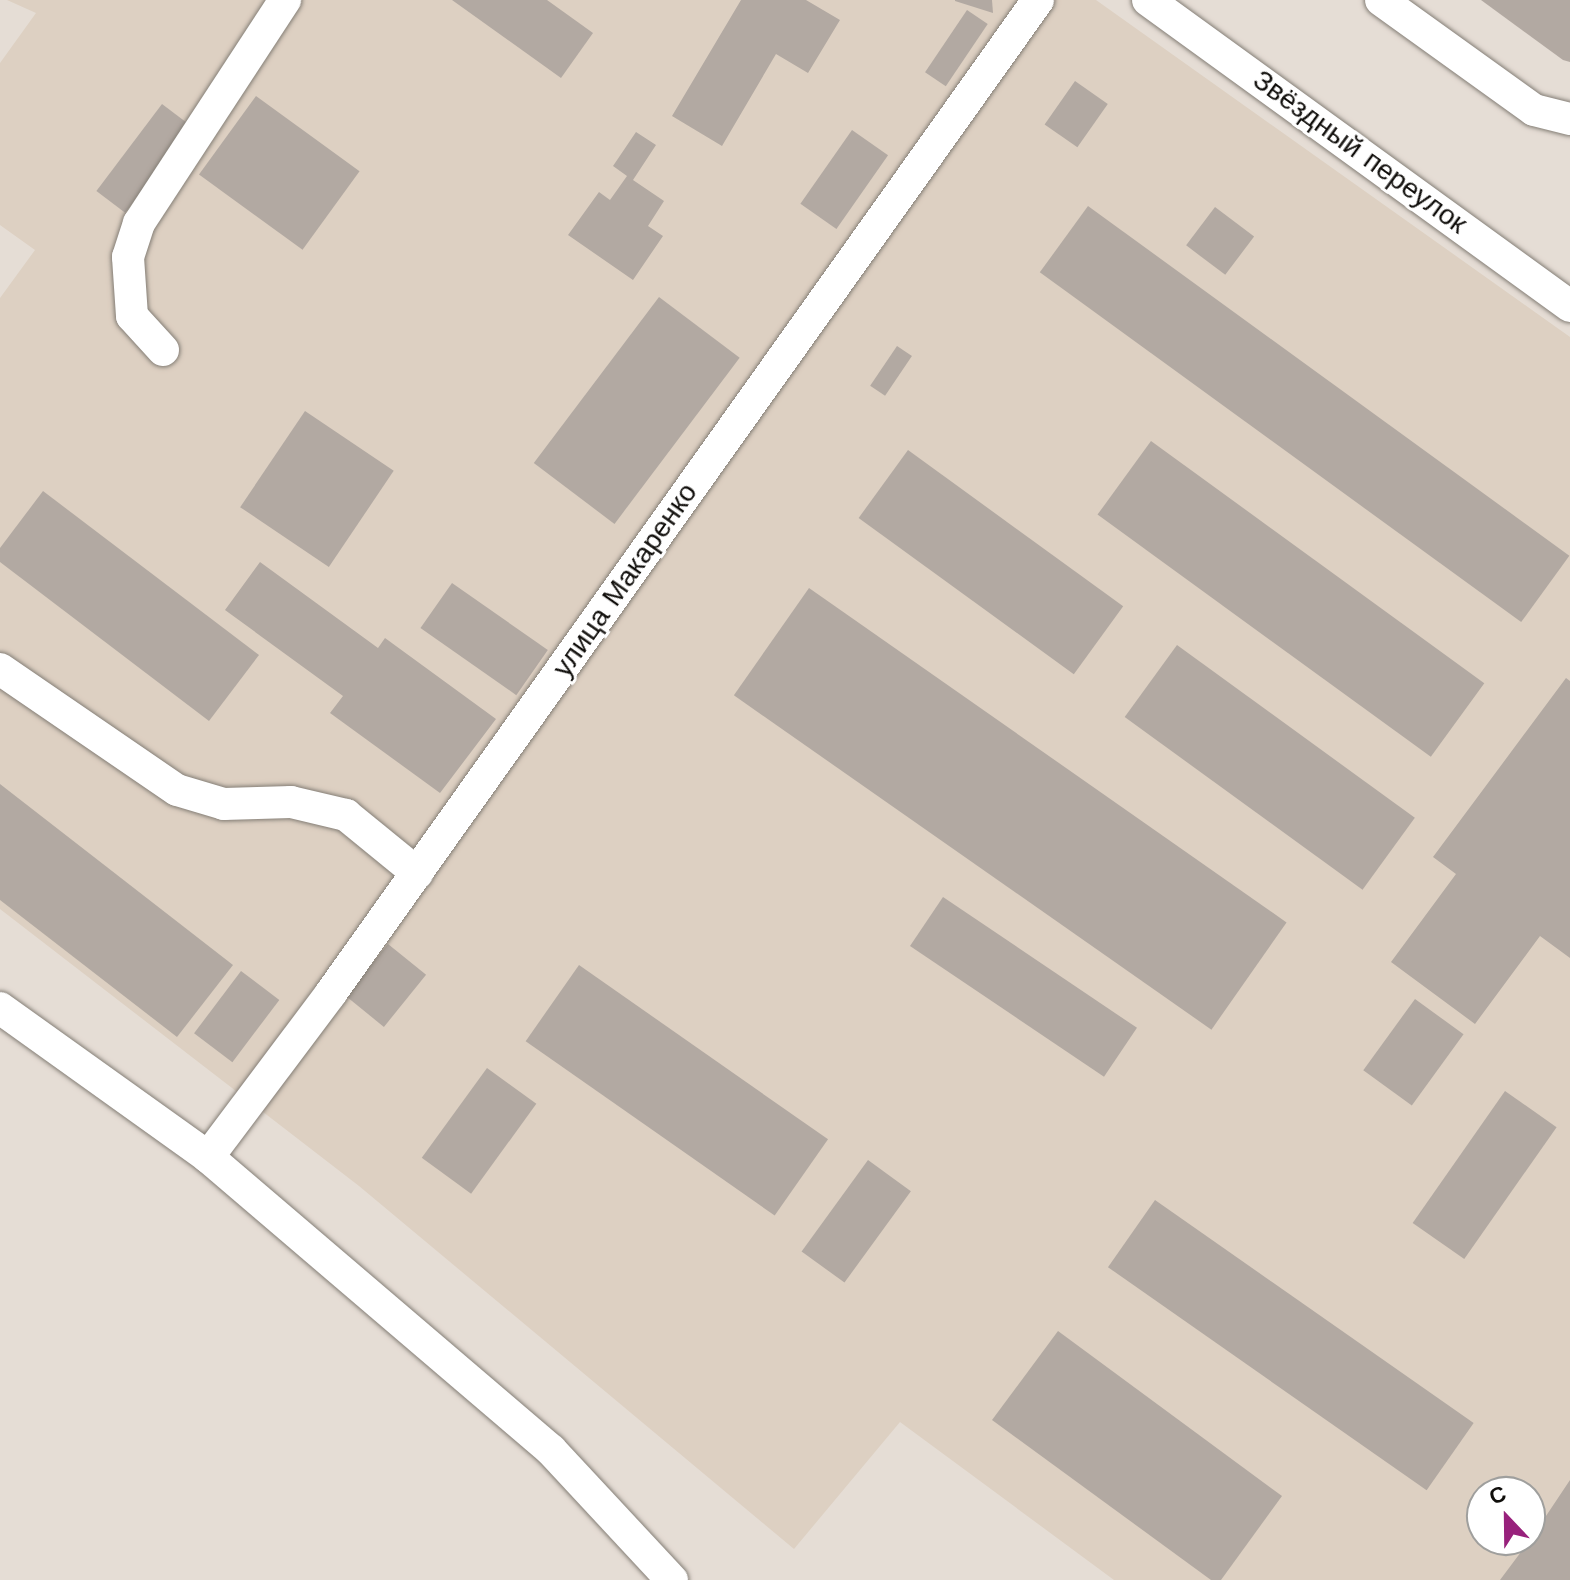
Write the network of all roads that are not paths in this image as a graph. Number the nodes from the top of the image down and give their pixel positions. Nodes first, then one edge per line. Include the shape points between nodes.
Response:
1 (285, 0) edge
2 (1038, 0) edge
3 (1148, 0) edge
4 (1381, 0) edge
5 (1570, 119) edge
6 (1570, 306) edge
7 (163, 350) dead end
8 (0, 669) edge
9 (417, 873) junction
10 (0, 1008) edge
11 (208, 1157) junction
12 (672, 1580) edge

1 - 7 street via 139,223 128,257 132,316
2 - 9 street, улица Макаренко
3 - 6 street, Звёздный переулок
4 - 5 street via 1534,110
8 - 9 street via 177,790 224,804 291,802 346,815
9 - 11 street, улица Макаренко
10 - 11 street
11 - 12 street via 551,1450

